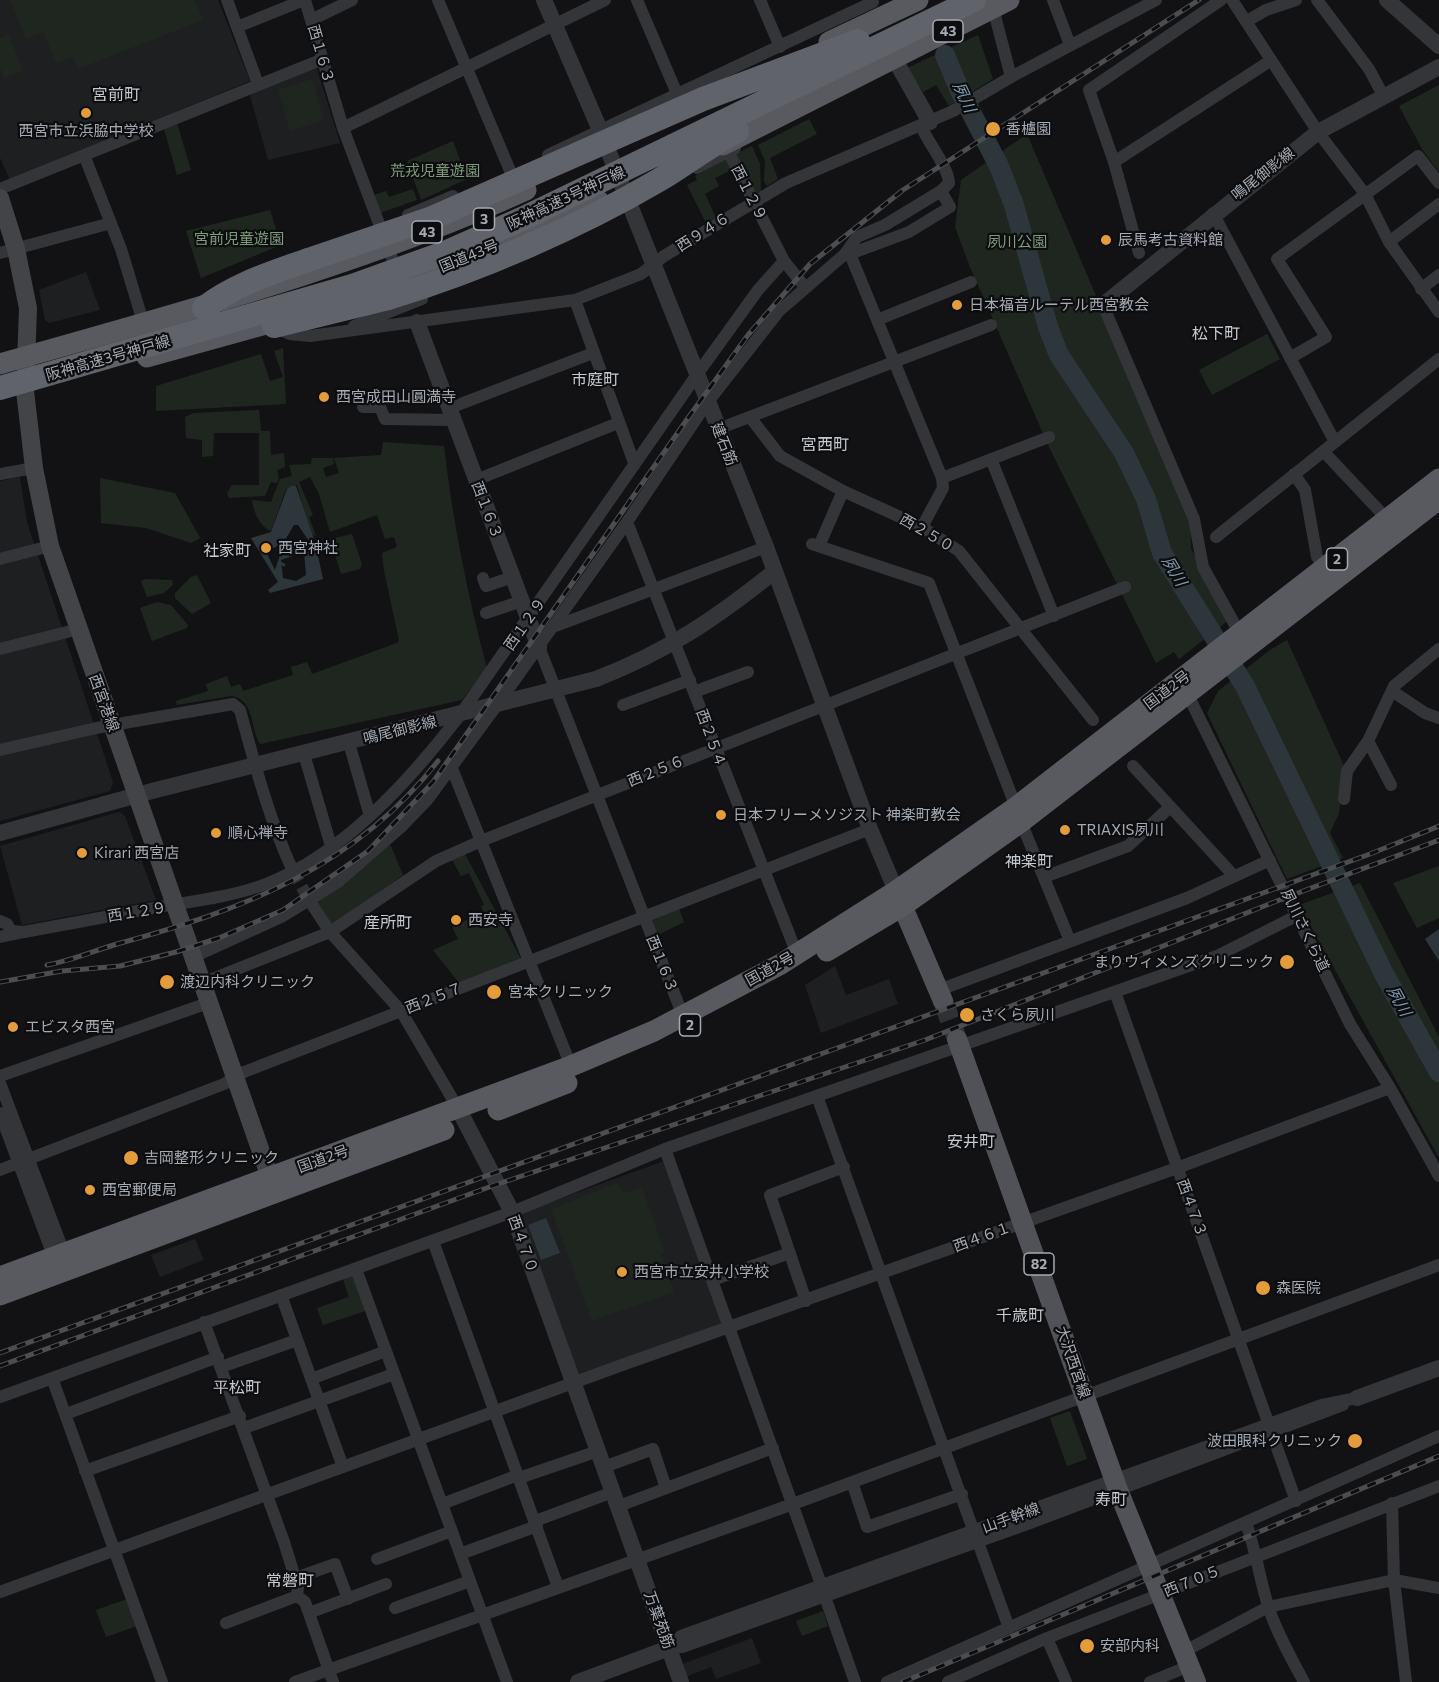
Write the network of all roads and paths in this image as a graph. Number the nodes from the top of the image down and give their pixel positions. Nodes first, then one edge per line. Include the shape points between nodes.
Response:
1 (227, 0) edge
2 (304, 0) edge
3 (352, 0) edge
4 (438, 0) edge
5 (544, 0) edge
6 (605, 0) edge
7 (637, 0) edge
8 (760, 0) edge
9 (918, 0) edge
10 (942, 0) edge
11 (1053, 0) edge
12 (1156, 0) edge
13 (1221, 0) edge
14 (1232, 0) edge
15 (1296, 0) edge
16 (1317, 0) edge
17 (1387, 0) edge
18 (873, 3) edge
19 (995, 12) edge
20 (311, 20) junction
21 (1247, 21) junction
22 (554, 23) junction
23 (237, 27) junction
24 (1070, 45) junction
25 (864, 46) junction
26 (1439, 46) edge
27 (780, 47) junction
28 (323, 59) junction
29 (1270, 61) junction
30 (466, 66) junction
31 (899, 66) joint
32 (1439, 68) edge
33 (1011, 76) junction
34 (258, 84) junction
35 (678, 96) junction
36 (1384, 97) junction
37 (706, 106) junction
38 (926, 124) junction
39 (343, 128) junction
40 (600, 130) junction
41 (1318, 132) junction
42 (726, 147) junction
43 (608, 152) junction
44 (84, 155) junction
45 (1114, 162) junction
46 (511, 172) junction
47 (1439, 183) edge
48 (0, 189) edge
49 (941, 191) junction
50 (1365, 194) junction
51 (0, 198) edge
52 (626, 199) junction
53 (753, 201) junction
54 (1439, 204) edge
55 (1214, 213) junction
56 (111, 223) junction
57 (378, 226) junction
58 (1389, 242) junction
59 (387, 246) junction
60 (8, 251) edge
61 (1139, 253) dead end
62 (848, 254) junction
63 (784, 261) junction
64 (652, 265) junction
65 (1439, 275) edge
66 (971, 282) dead end
67 (805, 287) junction
68 (1421, 289) junction
69 (400, 295) junction
70 (575, 300) junction
71 (1103, 305) joint
72 (204, 308) junction
73 (1439, 312) edge
74 (179, 315) junction
75 (877, 320) junction
76 (417, 322) junction
77 (991, 324) dead end
78 (144, 325) junction
79 (274, 326) joint
80 (334, 326) junction
81 (218, 338) junction
82 (593, 353) junction
83 (27, 356) junction
84 (1290, 358) junction
85 (1439, 359) edge
86 (892, 360) junction
87 (0, 364) edge
88 (0, 373) edge
89 (696, 376) junction
90 (0, 388) edge
91 (26, 391) junction
92 (0, 398) edge
93 (707, 403) junction
94 (363, 407) dead end
95 (452, 414) junction
96 (750, 417) junction
97 (618, 423) junction
98 (718, 429) junction
99 (1049, 437) dead end
100 (1335, 442) junction
101 (1324, 452) junction
102 (992, 459) junction
103 (634, 463) junction
104 (34, 468) junction
105 (0, 474) edge
106 (1294, 474) junction
107 (942, 478) junction
108 (476, 480) junction
109 (843, 491) junction
110 (1439, 495) edge
111 (1388, 520) junction
112 (627, 522) junction
113 (922, 527) junction
114 (1216, 537) dead end
115 (50, 546) junction
116 (766, 547) junction
117 (0, 559) edge
118 (1325, 568) junction
119 (775, 571) junction
120 (513, 577) junction
121 (483, 578) dead end
122 (1125, 587) dead end
123 (654, 590) junction
124 (522, 601) junction
125 (486, 613) dead end
126 (1054, 616) junction
127 (528, 619) junction
128 (553, 627) junction
129 (1023, 628) junction
130 (79, 629) junction
131 (1239, 641) junction
132 (675, 642) junction
133 (539, 647) junction
134 (0, 649) edge
135 (1439, 649) edge
136 (957, 655) junction
137 (748, 672) dead end
138 (692, 686) junction
139 (1184, 687) junction
140 (557, 691) junction
141 (1392, 692) junction
142 (825, 704) junction
143 (497, 705) junction
144 (623, 705) dead end
145 (460, 715) junction
146 (1439, 718) edge
147 (1093, 720) dead end
148 (112, 725) junction
149 (1368, 741) junction
150 (349, 742) junction
151 (714, 747) junction
152 (0, 750) edge
153 (304, 754) junction
154 (255, 766) junction
155 (451, 766) junction
156 (1133, 766) dead end
157 (1391, 785) dead end
158 (137, 795) junction
159 (597, 795) junction
160 (1344, 799) dead end
161 (1170, 807) junction
162 (1018, 814) junction
163 (370, 816) junction
164 (870, 829) junction
165 (0, 833) edge
166 (481, 841) junction
167 (330, 846) junction
168 (1270, 860) junction
169 (762, 869) junction
170 (293, 871) junction
171 (1234, 876) junction
172 (1044, 877) junction
173 (900, 898) junction
174 (309, 900) junction
175 (175, 906) junction
176 (1298, 915) junction
177 (643, 916) junction
178 (0, 921) edge
179 (24, 932) junction
180 (330, 932) junction
181 (0, 937) edge
182 (1070, 940) junction
183 (797, 954) junction
184 (194, 957) junction
185 (530, 962) junction
186 (202, 983) junction
187 (1114, 992) junction
188 (941, 996) joint
189 (208, 1003) junction
190 (401, 1011) junction
191 (683, 1016) junction
192 (958, 1043) junction
193 (571, 1066) junction
194 (0, 1076) edge
195 (234, 1078) junction
196 (0, 1083) edge
197 (1390, 1088) junction
198 (817, 1096) junction
199 (0, 1113) edge
200 (462, 1116) junction
201 (666, 1149) junction
202 (24, 1161) junction
203 (844, 1167) junction
204 (1177, 1168) junction
205 (0, 1170) edge
206 (1439, 1176) edge
207 (272, 1186) junction
208 (512, 1212) junction
209 (1024, 1222) junction
210 (433, 1241) junction
211 (790, 1253) junction
212 (62, 1263) junction
213 (1439, 1265) edge
214 (356, 1269) junction
215 (883, 1274) junction
216 (0, 1277) edge
217 (712, 1280) junction
218 (281, 1294) junction
219 (0, 1295) edge
220 (806, 1301) junction
221 (204, 1322) junction
222 (729, 1327) junction
223 (297, 1340) junction
224 (1240, 1341) junction
225 (386, 1351) junction
226 (220, 1362) junction
227 (1439, 1368) edge
228 (394, 1374) junction
229 (52, 1378) junction
230 (311, 1379) junction
231 (574, 1385) junction
232 (0, 1396) edge
233 (1085, 1396) junction
234 (1357, 1398) joint
235 (319, 1401) junction
236 (496, 1412) junction
237 (66, 1414) junction
238 (242, 1422) junction
239 (1270, 1429) junction
240 (1439, 1436) edge
241 (419, 1440) junction
242 (773, 1448) junction
243 (945, 1448) junction
244 (601, 1459) junction
245 (344, 1467) junction
246 (85, 1471) junction
247 (519, 1477) junction
248 (852, 1482) junction
249 (1116, 1485) junction
250 (1439, 1486) edge
251 (666, 1488) junction
252 (962, 1494) junction
253 (267, 1495) junction
254 (616, 1499) junction
255 (1296, 1501) junction
256 (1392, 1503) junction
257 (442, 1504) junction
258 (793, 1504) junction
259 (1246, 1523) junction
260 (536, 1524) junction
261 (452, 1531) junction
262 (976, 1537) junction
263 (114, 1550) junction
264 (460, 1554) junction
265 (1257, 1554) junction
266 (377, 1559) dead end
267 (637, 1559) junction
268 (1148, 1566) junction
269 (296, 1578) junction
270 (1394, 1580) junction
271 (470, 1581) junction
272 (386, 1584) dead end
273 (558, 1587) junction
274 (1439, 1588) edge
275 (0, 1592) edge
276 (824, 1592) junction
277 (1159, 1594) junction
278 (297, 1596) junction
279 (348, 1599) junction
280 (1268, 1607) junction
281 (395, 1608) dead end
282 (309, 1613) junction
283 (483, 1615) junction
284 (1029, 1620) junction
285 (226, 1623) dead end
286 (1009, 1628) junction
287 (1043, 1640) junction
288 (669, 1648) junction
289 (1189, 1666) edge
290 (329, 1670) junction
291 (162, 1682) edge
292 (295, 1682) edge
293 (333, 1682) edge
294 (507, 1682) edge
295 (578, 1682) edge
296 (681, 1682) edge
297 (855, 1682) edge
298 (887, 1682) edge
299 (948, 1682) edge
300 (1066, 1682) edge
301 (1150, 1682) edge
302 (1304, 1682) edge
303 (1406, 1682) edge

1 - 23 street
2 - 20 street, 西１６３
2 - 23 street
3 - 20 street
4 - 30 street
5 - 22 street, 建石筋
6 - 22 street
7 - 35 street
8 - 27 street
9 - 37 highway, 43
10 - 25 highway, 阪神高速3号神戸線 / 3
11 - 24 street
12 - 24 street, 西９４６
13 - 45 street via 1089,90
14 - 21 street
15 - 21 street
16 - 36 street via 1369,69
17 - 26 street
18 - 27 street
19 - 25 highway, 阪神高速3号神戸線 / 3, bridge
19 - 33 street
19 - 42 highway, 国道43号 / 43
20 - 28 street, 西１６３
21 - 29 street
22 - 30 street
22 - 40 street, 建石筋
23 - 34 street
24 - 33 street, 西９４６
25 - 69 highway, bridge via 831,80 724,138 659,180 506,255
25 - 72 highway, bridge via 693,104 432,218 243,284
25 - 88 highway, 阪神高速3号神戸線 / 3, bridge via 442,237 336,276
25 - 90 highway, 阪神高速3号神戸線 / 3, bridge via 525,218 447,252 352,286
27 - 35 street
28 - 34 street
28 - 39 street, 西１６３
29 - 41 street
29 - 45 street
30 - 39 street
30 - 46 street
31 - 38 street
31 - 42 street
32 - 36 street, 鳴尾御影線
33 - 38 street, 西９４６
34 - 44 street
35 - 40 street via 654,103
36 - 41 street, 鳴尾御影線
37 - 42 street, 西１２９
37 - 43 highway, 43
38 - 49 street via 949,178
38 - 53 street, 西９４６ via 875,143
39 - 57 street, 西１６３
40 - 43 street, 建石筋
40 - 46 street
41 - 50 street
41 - 55 street, 鳴尾御影線
42 - 52 highway, 国道43号 / 43
42 - 53 street, 西１２９
43 - 52 street, 建石筋
43 - 59 highway, 43 via 457,221
44 - 48 street
44 - 56 street
45 - 61 street
46 - 57 street
47 - 50 street via 1418,156
49 - 62 street via 857,237
49 - 62 street via 950,207 909,232
50 - 58 street
50 - 84 street via 1277,260 1326,337
51 - 60 main road, 西宮港線
52 - 64 street, 建石筋
52 - 69 highway, 国道43号 / 43
53 - 63 street, 西１２９
53 - 64 street, 西９４６
54 - 58 street
55 - 71 street, 鳴尾御影線
55 - 84 street
56 - 60 street
56 - 78 street
57 - 59 street, 西１６３
57 - 74 street via 306,250 232,282
58 - 68 street
59 - 69 street, 西１６３
59 - 72 highway, 43
60 - 83 main road, 西宮港線 via 28,308
62 - 67 street
62 - 75 street
63 - 67 street
63 - 89 street, 西１２９ via 758,290
64 - 70 street, 西９４６ via 641,274
64 - 89 street, 建石筋
65 - 68 street
66 - 75 street
67 - 93 street via 779,311
68 - 73 street
69 - 76 street, 西１６３
69 - 80 highway
69 - 81 highway, 国道43号 / 43
70 - 76 street, 西９４６
70 - 82 street
71 - 131 street via 1194,519 1203,567
72 - 74 highway, 43
74 - 78 highway, 43
75 - 86 street
76 - 80 street, 西９４６
76 - 95 street, 西１６３
77 - 86 street
78 - 83 highway, 43
79 - 80 highway
79 - 81 street
81 - 91 highway, 国道43号 / 43
82 - 95 street
82 - 97 street
83 - 87 highway, 43
83 - 91 main road, 西宮港線
84 - 100 street
85 - 100 street
86 - 96 street
86 - 107 street
89 - 93 street, 建石筋
89 - 103 street, 西１２９
91 - 92 highway, 国道43号 / 43
91 - 104 main road, 西宮港線
93 - 98 street, 建石筋
93 - 112 street
94 - 95 street via 380,407 385,418
95 - 108 street, 西１６３
96 - 98 street
96 - 109 street, 西２５０ via 780,456
97 - 103 street
97 - 108 street
98 - 116 street, 建石筋
99 - 102 street
100 - 101 street
101 - 106 street
101 - 111 street
102 - 107 street
102 - 126 street
103 - 127 street, 西１２９
104 - 105 street
104 - 115 main road, 西宮港線
106 - 114 street
106 - 118 street via 1305,490 1317,556
107 - 113 street via 943,488
108 - 120 street, 西１６３
109 - 113 street, 西２５０
109 - 136 street via 815,545 929,583
110 - 111 highway, 国道2号 / 2
110 - 131 highway, 国道2号 / 2
111 - 118 highway, 国道2号 / 2
112 - 123 street, 西２５４
112 - 128 street
113 - 129 street, 西２５０ via 959,551
115 - 117 street
115 - 130 main road, 西宮港線
116 - 119 street, 建石筋
116 - 123 street
118 - 131 highway, 国道2号 / 2
119 - 132 street, 鳴尾御影線 via 720,615
119 - 142 street, 建石筋
120 - 121 street via 486,586
120 - 124 street, 西１６３
122 - 126 street, 西２５６
123 - 128 street
123 - 132 street, 西２５４
124 - 125 street
124 - 127 street, 西１６３
126 - 129 street, 西２５６
127 - 133 street, 西１６３
127 - 145 street, 西１２９
128 - 133 street
129 - 136 street, 西２５６
129 - 147 street, 西２５０
130 - 134 street
130 - 148 main road, 西宮港線
131 - 139 highway, 国道2号 / 2
132 - 138 street, 西２５４
132 - 140 street, 鳴尾御影線 via 637,663
133 - 140 street, 西１６３
133 - 143 street
135 - 141 street
136 - 142 street, 西２５６
136 - 162 street
137 - 138 street
138 - 144 street
138 - 151 street, 西２５４
139 - 162 highway, 国道2号 / 2
139 - 168 street, 夙川さくら道
140 - 143 street, 鳴尾御影線
140 - 159 street, 西１６３
141 - 146 street
141 - 149 street
142 - 151 street, 西２５６
142 - 164 street, 建石筋
143 - 145 street, 鳴尾御影線
143 - 155 street
145 - 150 street, 鳴尾御影線
145 - 163 street, 西１２９ via 423,764
148 - 152 street
148 - 154 street via 233,704 240,710
148 - 158 main road, 西宮港線
149 - 157 street
149 - 160 street via 1347,771
150 - 153 street, 鳴尾御影線
150 - 163 street
151 - 159 street, 西２５６
151 - 169 street, 西２５４
153 - 154 street, 鳴尾御影線
153 - 167 street
154 - 158 street, 鳴尾御影線
154 - 170 street
155 - 166 street
155 - 174 street via 428,799 378,849
156 - 161 street
158 - 165 street, 鳴尾御影線
158 - 175 main road, 西宮港線
159 - 166 street, 西２５６
159 - 177 street, 西１６３
161 - 171 street
161 - 172 street via 1128,846
162 - 172 street
162 - 173 highway, 国道2号 / 2
163 - 167 street, 西１２９
164 - 169 street, 西２５７
164 - 173 street, 建石筋
166 - 180 street, 西２５６ via 436,861
166 - 185 street
167 - 170 street, 西１２９
168 - 171 street
168 - 176 street, 夙川さくら道
169 - 177 street, 西２５７
169 - 183 street, 西２５４
170 - 175 street, 西１２９ via 256,887
171 - 182 street via 1187,898
172 - 182 street
173 - 183 highway, 国道2号 / 2
173 - 188 main road
173 - 200 highway, 国道2号 / 2 via 800,967 656,1043 537,1096
174 - 180 street
174 - 184 street
175 - 179 street, 西１２９
175 - 184 main road, 西宮港線
176 - 187 street via 1217,956
176 - 197 street, 夙川さくら道 via 1350,1024
177 - 185 street, 西２５７
177 - 191 street, 西１６３
178 - 179 street via 11,931
179 - 181 street, 西１２９
180 - 186 street, 西２５６
180 - 190 street
182 - 188 street
183 - 191 highway, 国道2号 / 2
184 - 186 main road, 西宮港線
185 - 190 street, 西２５７
185 - 193 street
186 - 189 main road, 西宮港線
187 - 192 street
187 - 204 street, 西４７３
189 - 194 street
189 - 195 main road, 西宮港線
190 - 195 street, 西２５７
190 - 200 street
191 - 193 highway, 国道2号 / 2
192 - 198 street
192 - 209 main road, 大沢西宮線 / 82
193 - 200 highway, 国道2号 / 2
195 - 202 street, 西２５７
195 - 207 main road, 西宮港線
196 - 202 street
197 - 204 street, 西４６１
197 - 206 street, 夙川さくら道
198 - 201 street
198 - 203 street
199 - 202 street
200 - 207 highway, 国道2号 / 2
200 - 208 street, 西４７０
201 - 208 street
201 - 217 street
202 - 205 street, 西２５７
202 - 212 street
203 - 211 street via 770,1195
203 - 215 street
204 - 209 street, 西４６１
204 - 224 street, 西４７３
207 - 212 highway, 国道2号 / 2
208 - 210 street
208 - 231 street, 西４７０
209 - 215 street, 西４６１
209 - 233 main road, 大沢西宮線 / 82
210 - 214 street
210 - 236 street
211 - 217 street
211 - 220 street
212 - 216 highway, 国道2号 / 2
212 - 219 highway, 国道2号 / 2
213 - 224 street
214 - 218 street
214 - 225 street
215 - 220 street, 西４６１
215 - 243 street
217 - 222 street
218 - 221 street
218 - 223 street
220 - 222 street, 西４６１
221 - 226 street
221 - 229 street
222 - 231 street, 西４６１
222 - 242 street
223 - 226 street
223 - 230 street
224 - 233 street
224 - 239 street, 西４７３
225 - 228 street
225 - 230 street
226 - 237 street
226 - 238 street
227 - 234 street, 山手幹線
228 - 235 street
228 - 241 street
229 - 232 street
229 - 237 street
230 - 235 street
231 - 236 street, 西４６１
231 - 244 street, 西４７０
233 - 243 street
233 - 249 main road, 大沢西宮線 / 82
234 - 239 street, 山手幹線 via 1322,1405
235 - 238 street
235 - 245 street
236 - 241 street, 西４６１
236 - 247 street
237 - 246 street
238 - 246 street
238 - 253 street
239 - 249 street, 山手幹線
239 - 255 street, 西４７３
240 - 255 street
241 - 245 street, 西４６１
241 - 257 street
242 - 251 street
242 - 258 street
243 - 248 street
243 - 252 street
244 - 247 street
244 - 251 street via 653,1449
244 - 254 street, 万葉苑筋
245 - 253 street, 西４６１
246 - 263 street
247 - 257 street
247 - 260 street
248 - 252 street via 867,1527
248 - 258 street
249 - 262 street, 山手幹線
249 - 268 main road, 大沢西宮線 / 82
250 - 256 street, 西７０５
251 - 254 street
252 - 262 street
253 - 263 street, 西４６１
253 - 269 street
254 - 260 street
254 - 267 street, 万葉苑筋
255 - 259 street
256 - 265 street, 西７０５
256 - 270 street
257 - 261 street
258 - 267 street
258 - 276 street
259 - 265 street
259 - 268 street
260 - 264 street
260 - 273 street
261 - 264 street
261 - 266 street
262 - 276 street, 山手幹線
262 - 286 street
263 - 275 street, 西４６１
263 - 291 street
264 - 271 street
265 - 277 street, 西７０５
265 - 280 street
267 - 273 street
267 - 288 street, 万葉苑筋
268 - 277 main road, 大沢西宮線 / 82
268 - 284 street
269 - 278 street
269 - 279 street via 334,1564
270 - 274 street
270 - 280 street
270 - 303 street
271 - 281 street
271 - 283 street
272 - 279 street
273 - 283 street
276 - 288 street, 山手幹線 via 681,1636
276 - 297 street
277 - 287 street, 西７０５
277 - 289 main road, 大沢西宮線 / 82
278 - 282 street via 305,1602
278 - 285 street
279 - 282 street
280 - 289 street
280 - 302 street
282 - 290 street
283 - 290 street
283 - 294 street
284 - 286 street
284 - 287 street
286 - 298 street
287 - 299 street, 西７０５
287 - 300 street
288 - 295 street, 山手幹線
288 - 296 street, 万葉苑筋
289 - 301 street
290 - 292 street
290 - 293 street

